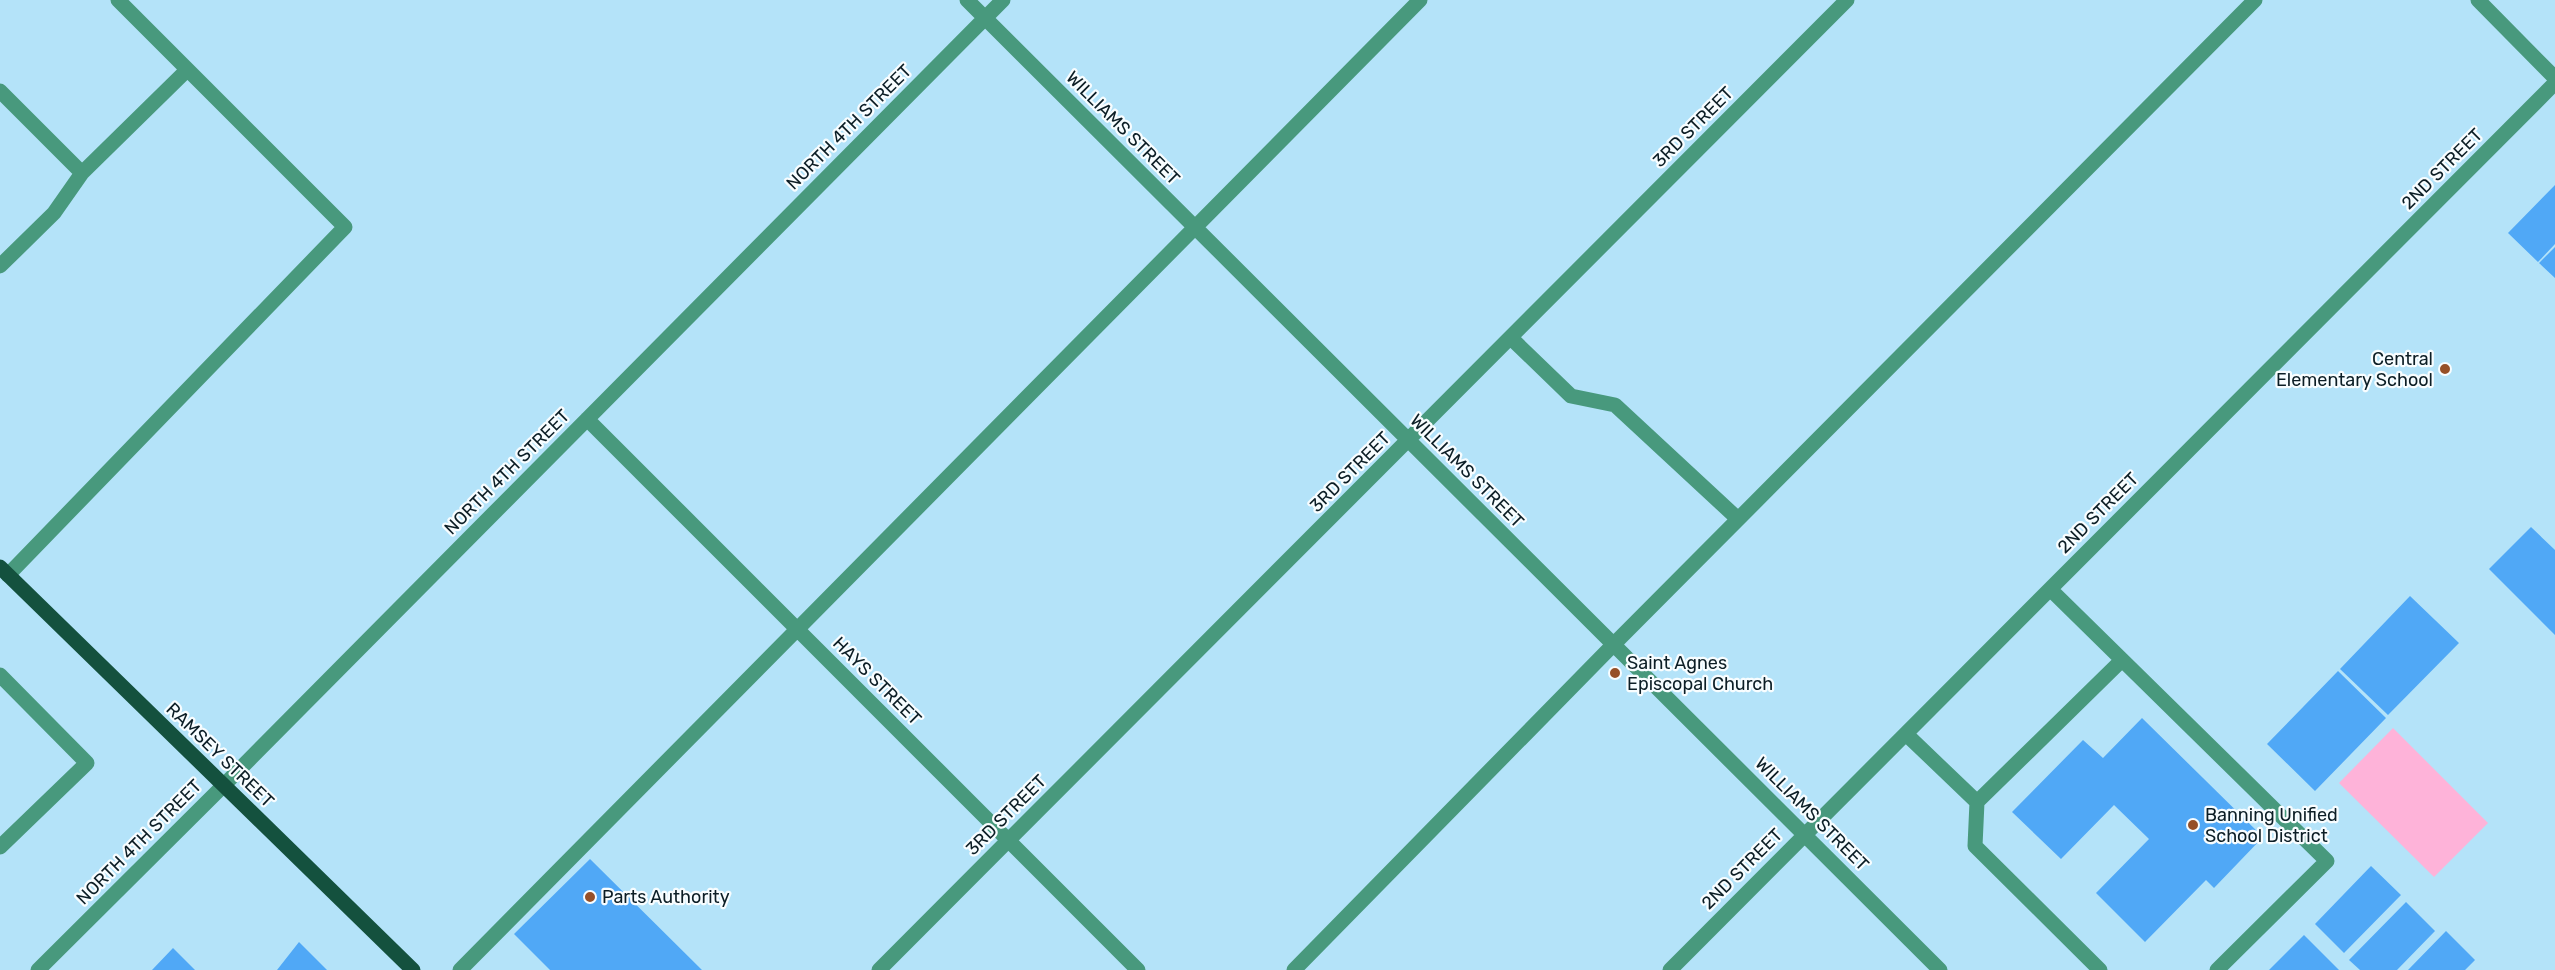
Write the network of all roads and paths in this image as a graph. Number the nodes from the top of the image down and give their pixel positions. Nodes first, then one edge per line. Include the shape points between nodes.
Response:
1 (118, 0) edge
2 (967, 0) edge
3 (1003, 0) edge
4 (1420, 0) edge
5 (1847, 0) edge
6 (2255, 0) edge
7 (2478, 0) edge
8 (985, 18) junction
9 (187, 70) junction
10 (2555, 78) edge
11 (2555, 83) edge
12 (0, 91) edge
13 (82, 173) junction
14 (1196, 227) junction
15 (0, 266) edge
16 (1511, 338) junction
17 (587, 419) junction
18 (1409, 441) junction
19 (1738, 519) junction
20 (4, 571) edge
21 (2050, 589) junction
22 (798, 629) junction
23 (1614, 645) junction
24 (2122, 660) junction
25 (0, 675) edge
26 (1907, 735) junction
27 (223, 786) junction
28 (1977, 802) junction
29 (1804, 834) junction
30 (1009, 840) junction
31 (2, 842) edge
32 (38, 970) edge
33 (413, 970) edge
34 (460, 970) edge
35 (879, 970) edge
36 (1138, 970) edge
37 (1294, 970) edge
38 (1670, 970) edge
39 (1940, 970) edge
40 (2100, 970) edge
41 (2217, 970) edge

1 - 9 street
2 - 8 street, WILLIAMS STREET
3 - 8 street, NORTH 4TH STREET
4 - 14 street
5 - 16 street, 3RD STREET
6 - 19 street
7 - 10 street
8 - 14 street, WILLIAMS STREET
8 - 17 street, NORTH 4TH STREET
9 - 13 street
9 - 20 street via 345,227
11 - 21 street, 2ND STREET
12 - 13 street
13 - 15 street via 54,213
14 - 18 street, WILLIAMS STREET
14 - 22 street
16 - 18 street, 3RD STREET
16 - 19 street via 1571,396 1615,405
17 - 22 street, HAYS STREET
17 - 27 street, NORTH 4TH STREET
18 - 23 street, WILLIAMS STREET
18 - 30 street, 3RD STREET
19 - 23 street
20 - 27 main road, RAMSEY STREET
21 - 24 street
21 - 26 street, 2ND STREET
22 - 30 street, HAYS STREET
22 - 34 street
23 - 29 street, WILLIAMS STREET
23 - 37 street
24 - 28 street
24 - 41 street via 2326,861
25 - 31 street via 87,763
26 - 28 street
26 - 29 street, 2ND STREET
27 - 32 street, NORTH 4TH STREET
27 - 33 main road, RAMSEY STREET
28 - 40 street via 1975,846
29 - 38 street, 2ND STREET
29 - 39 street, WILLIAMS STREET
30 - 35 street, 3RD STREET
30 - 36 street, HAYS STREET

